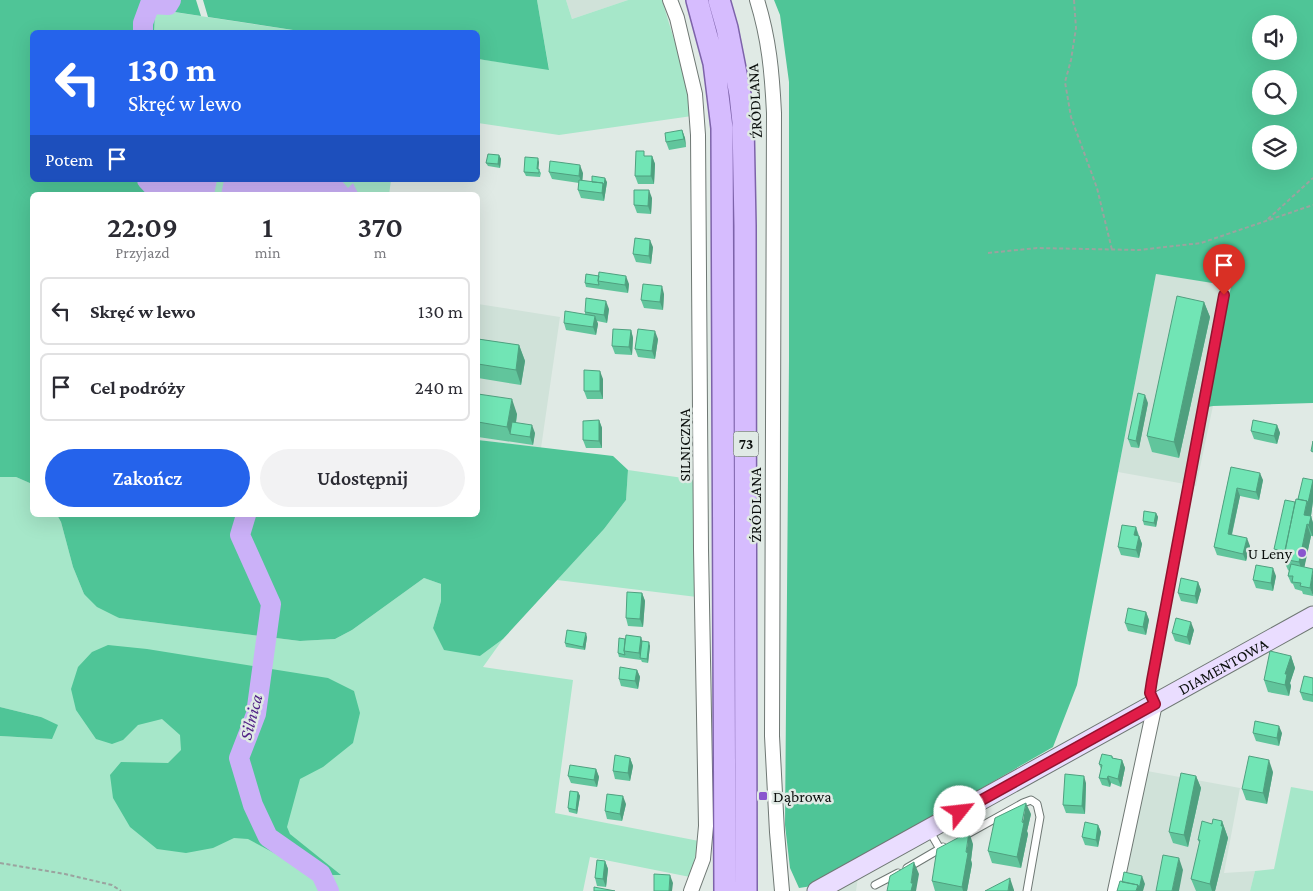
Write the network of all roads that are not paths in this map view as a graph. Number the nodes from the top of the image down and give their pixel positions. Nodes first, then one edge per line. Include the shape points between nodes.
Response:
1 (670, 0) edge
2 (697, 0) edge
3 (719, 0) edge
4 (757, 0) edge
5 (1224, 295) dead end
6 (1313, 616) edge
7 (1155, 704) junction
8 (929, 830) junction
9 (956, 841) edge
10 (948, 845) edge
11 (940, 849) junction
12 (875, 885) dead end
13 (691, 891) edge
14 (725, 891) edge
15 (746, 891) edge
16 (782, 891) edge
17 (817, 891) edge
18 (1027, 891) edge
19 (1115, 891) edge

1 - 13 street, SILNICZNA via 696,94 698,135 706,826 703,859
2 - 14 main road, 73 via 714,63 723,146
3 - 15 main road, 73 via 736,69 743,122
4 - 16 street, ŹRÓDLANA via 766,29 774,113 772,736
5 - 7 lane via 1152,680 1150,693
6 - 7 street, DIAMENTOWA
7 - 8 street, DIAMENTOWA
7 - 19 street
8 - 11 lane
8 - 17 street, DIAMENTOWA
9 - 18 lane via 1023,803 1031,800 1037,804 1040,817
10 - 11 lane
11 - 12 lane

